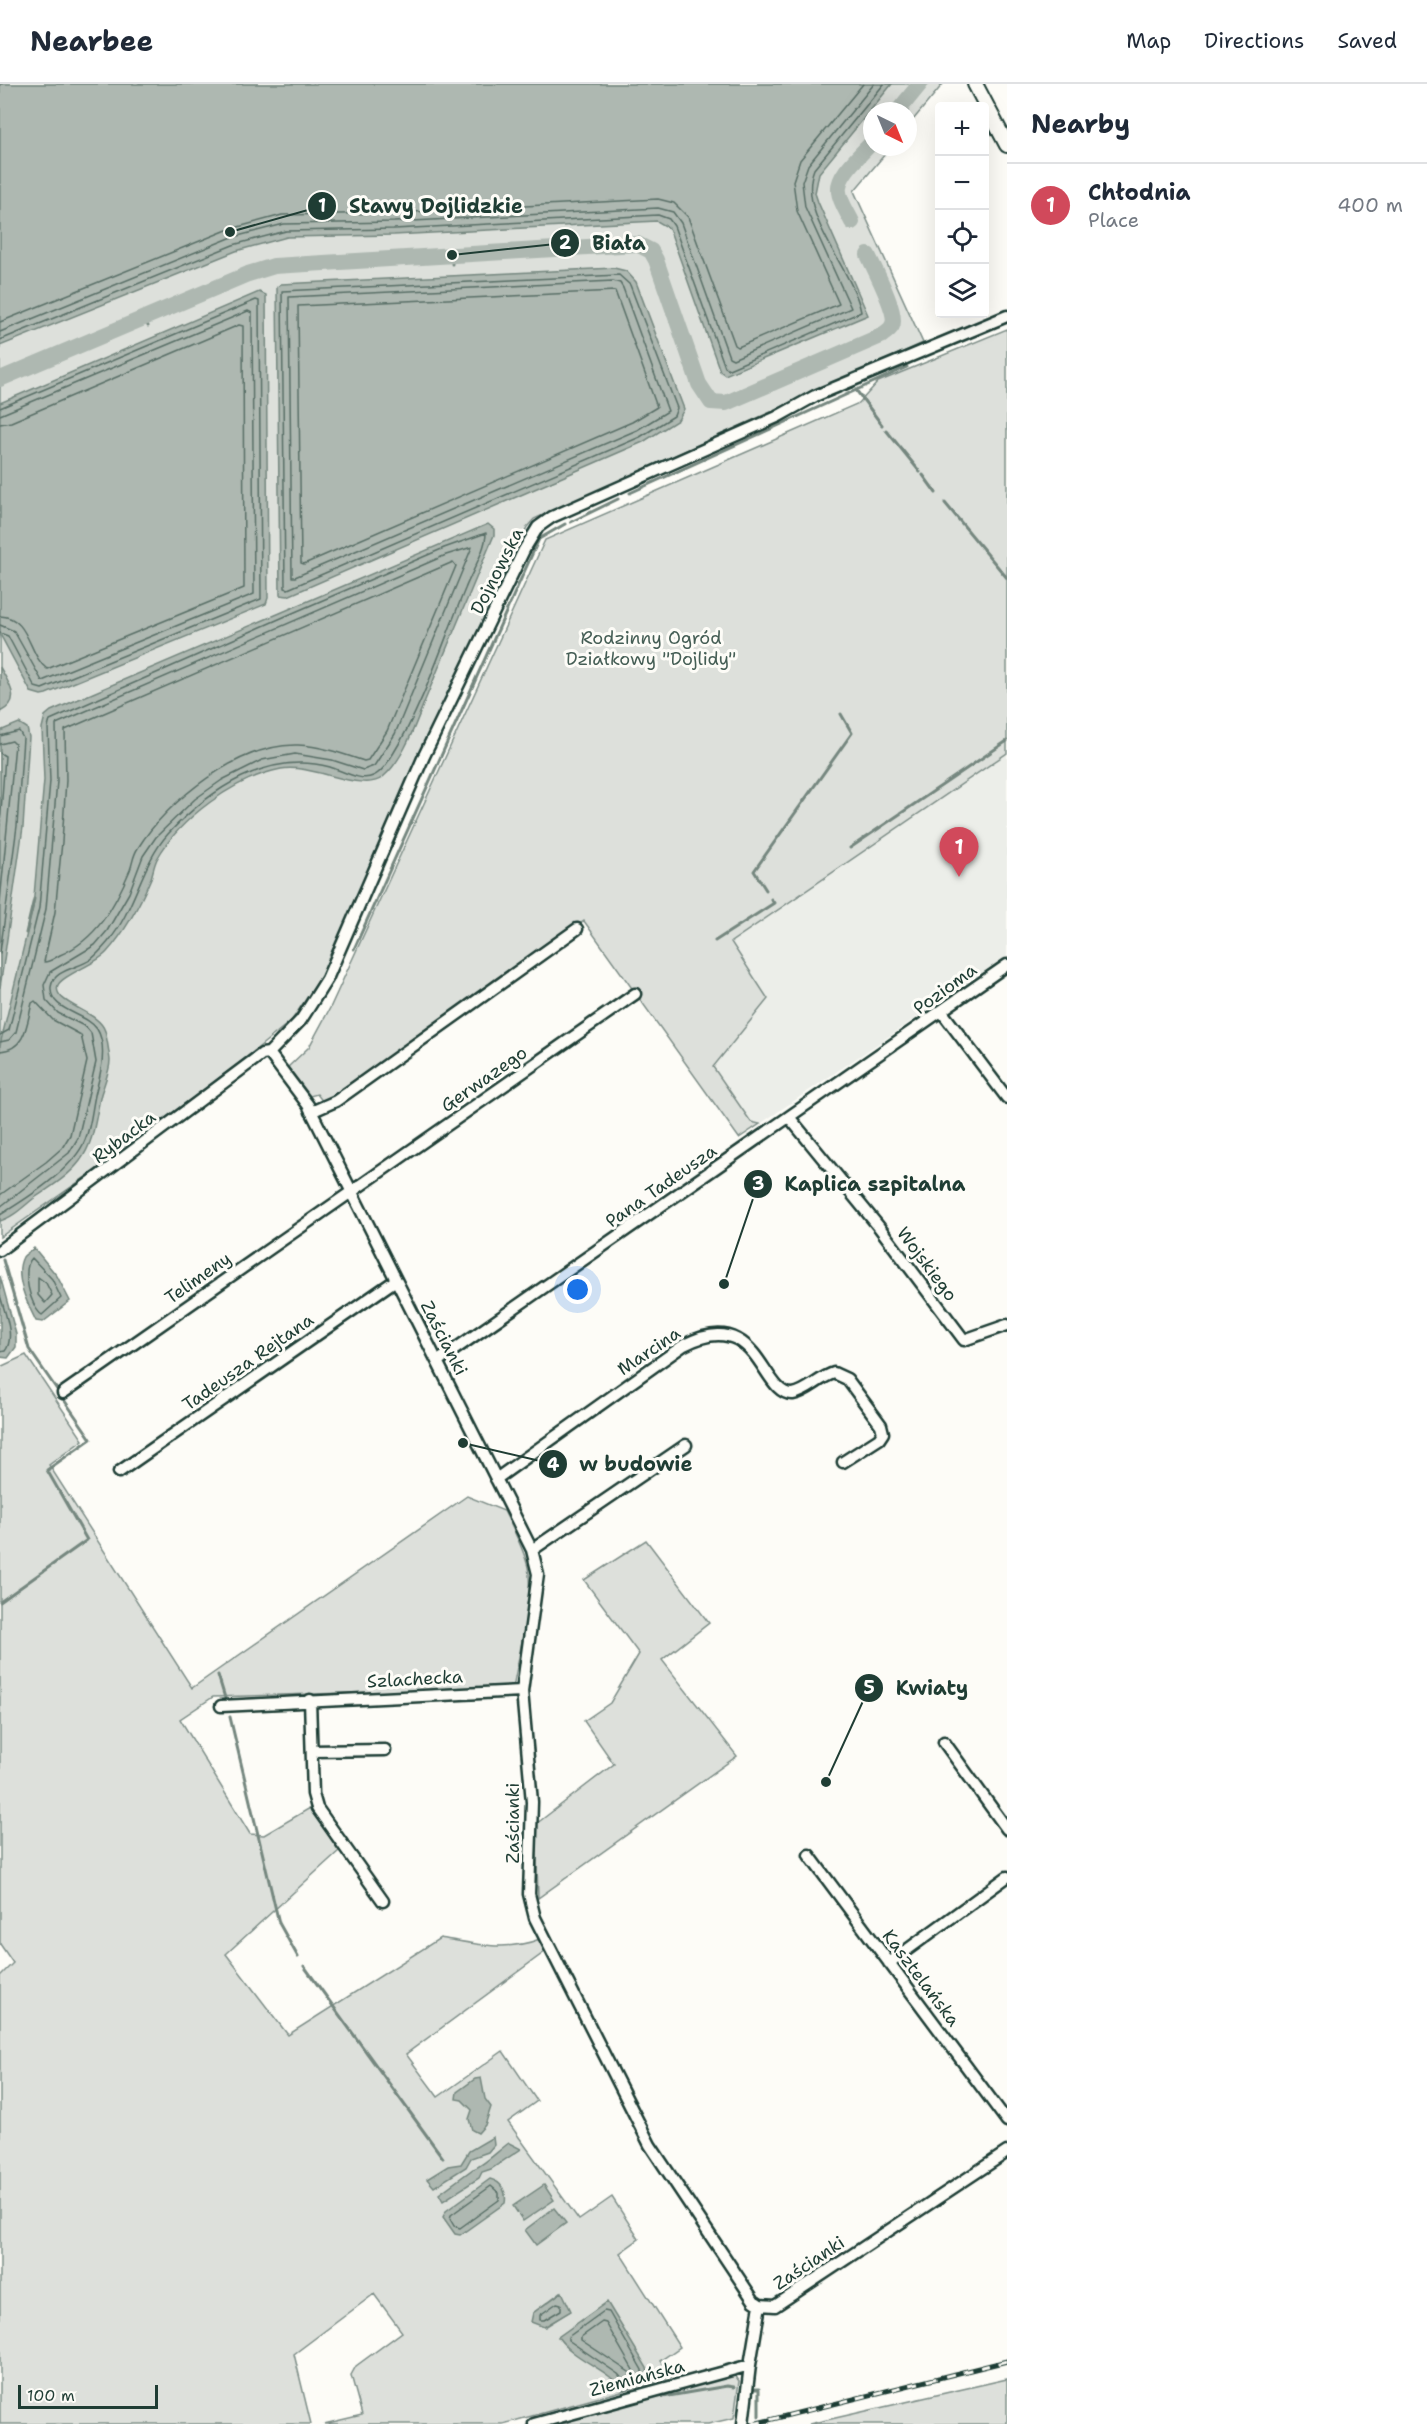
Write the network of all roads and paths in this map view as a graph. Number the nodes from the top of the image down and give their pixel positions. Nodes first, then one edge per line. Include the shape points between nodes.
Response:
1 (975, 84) edge
2 (1007, 145) edge
3 (1007, 316) edge
4 (577, 929) dead end
5 (1007, 965) edge
6 (635, 994) dead end
7 (942, 1012) junction
8 (903, 1040) joint
9 (269, 1053) junction
10 (1007, 1098) edge
11 (311, 1112) junction
12 (789, 1117) junction
13 (352, 1191) junction
14 (0, 1250) edge
15 (396, 1280) junction
16 (1007, 1325) edge
17 (438, 1361) junction
18 (63, 1393) dead end
19 (686, 1445) dead end
20 (843, 1462) dead end
21 (119, 1472) dead end
22 (496, 1479) junction
23 (532, 1550) junction
24 (522, 1691) junction
25 (310, 1700) junction
26 (222, 1706) dead end
27 (944, 1742) dead end
28 (385, 1750) dead end
29 (312, 1751) junction
30 (1007, 1829) edge
31 (809, 1855) dead end
32 (1007, 1877) edge
33 (383, 1901) dead end
34 (889, 1963) junction
35 (1007, 2121) edge
36 (1007, 2152) edge
37 (760, 2306) junction
38 (750, 2365) junction
39 (534, 2424) edge
40 (743, 2424) edge

1 - 2 street
3 - 9 street, Dojnowska via 815,396 777,417 552,517 538,527 424,756 327,979 301,1020
4 - 11 street via 336,1101
5 - 7 street, Pozioma
6 - 13 street, Gerwazego
7 - 8 street, Pozioma
7 - 10 street
8 - 12 street, Pana Tadeusza
9 - 11 street, Zaścianki
9 - 14 street, Rybacka via 262,1054
11 - 13 street, Zaścianki
12 - 16 street, Wojskiego via 964,1340
12 - 17 street, Pana Tadeusza
13 - 15 street, Zaścianki
13 - 18 street, Telimeny
15 - 17 street, Zaścianki
15 - 21 street, Tadeusza Rejtana
17 - 22 street, Zaścianki
19 - 23 street
20 - 22 street, Marcina via 883,1432 847,1379 834,1373 800,1391 787,1393 742,1342 728,1335 715,1335 684,1346
22 - 23 street, Zaścianki
23 - 24 street, Zaścianki via 538,1574
24 - 25 street, Szlachecka
24 - 37 street, Zaścianki via 532,1802 530,1894 535,1918 650,2145
25 - 26 street, Szlachecka
25 - 29 street
27 - 30 street
28 - 29 street
29 - 33 street via 317,1808
31 - 34 street, Kasztelańska
32 - 34 street
34 - 35 street, Kasztelańska
36 - 37 street, Zaścianki via 775,2306
37 - 38 street
38 - 39 street, Ziemiańska
38 - 40 street

